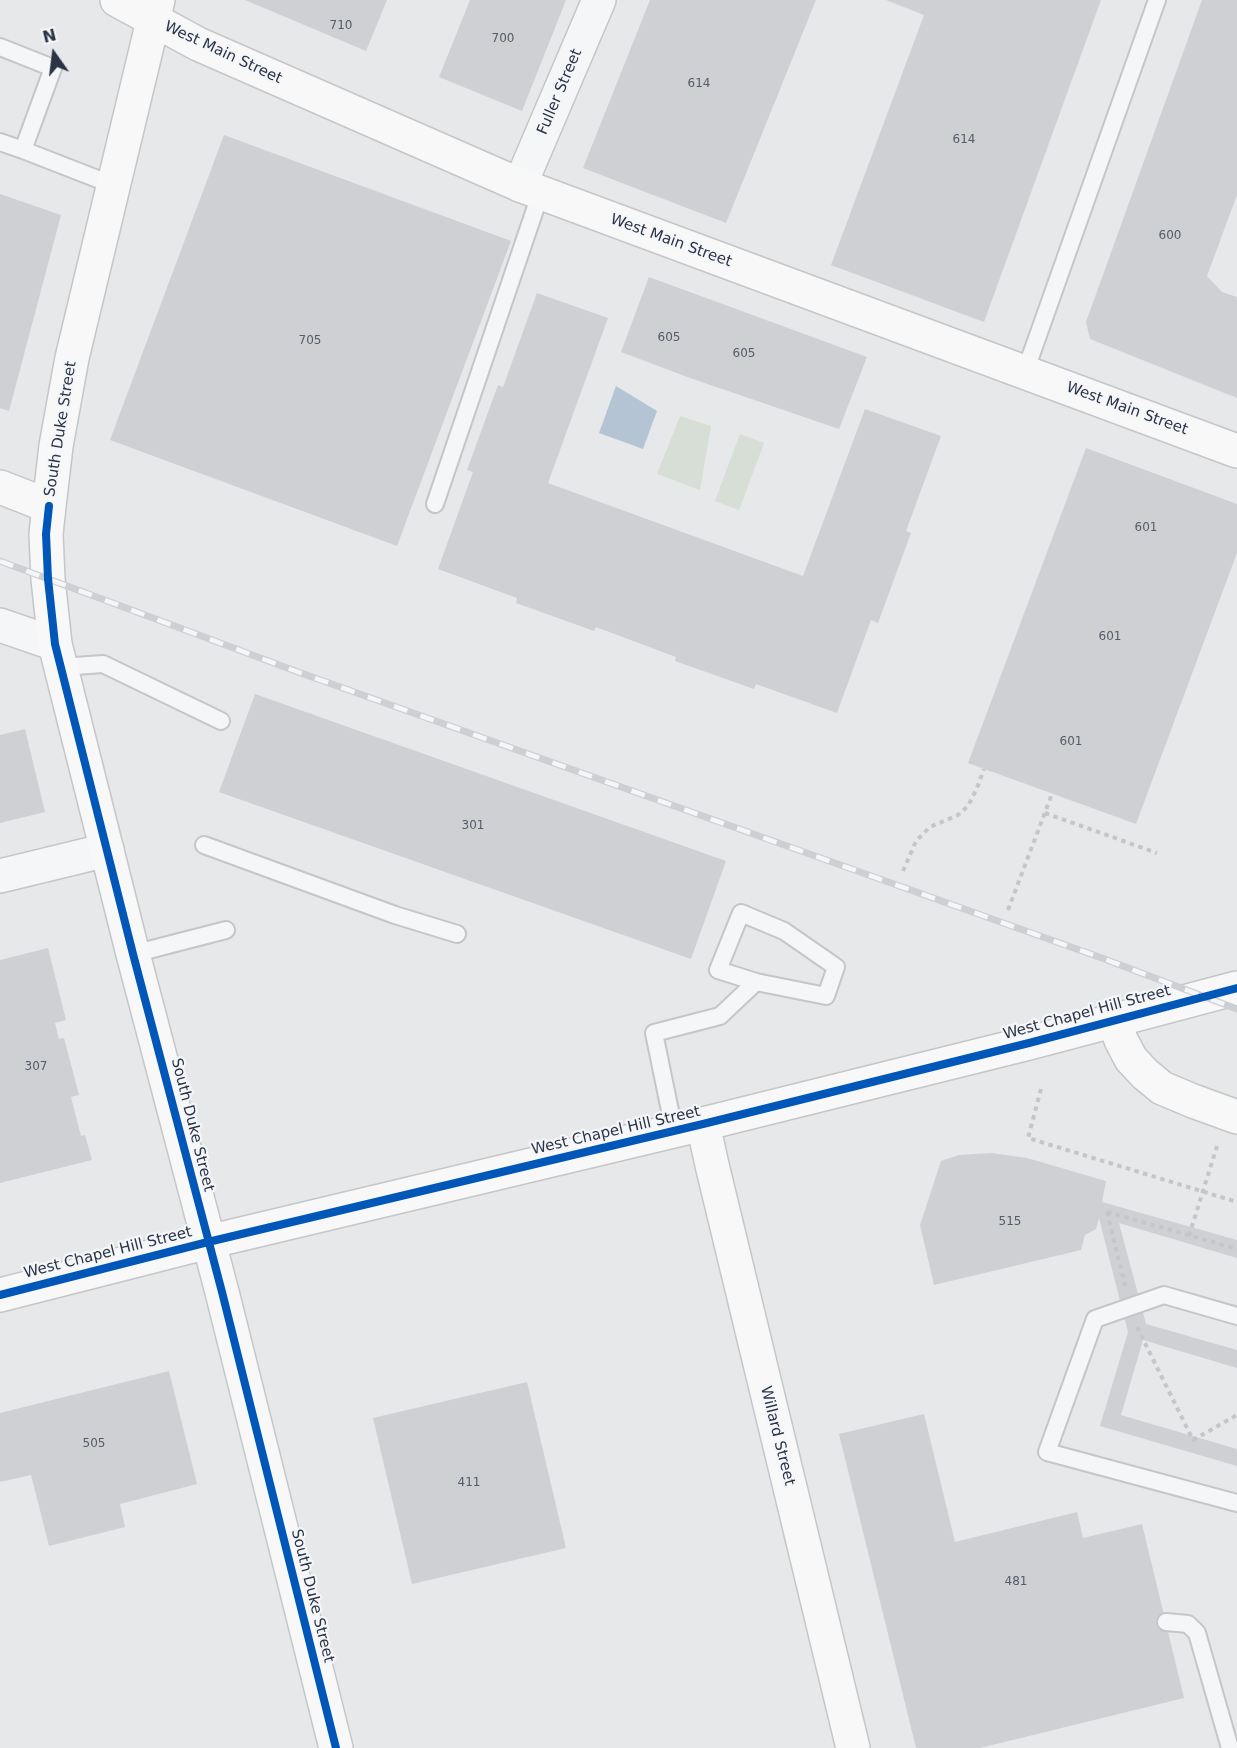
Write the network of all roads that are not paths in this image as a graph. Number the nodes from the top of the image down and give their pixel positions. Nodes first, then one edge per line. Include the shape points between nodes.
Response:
1 (117, 0) edge
2 (599, 0) edge
3 (1157, 0) edge
4 (156, 10) edge
5 (0, 47) edge
6 (0, 142) edge
7 (23, 150) junction
8 (113, 185) junction
9 (531, 189) junction
10 (1025, 372) junction
11 (1237, 451) edge
12 (0, 487) edge
13 (435, 504) dead end
14 (49, 506) junction
15 (0, 625) edge
16 (58, 656) junction
17 (221, 721) dead end
18 (204, 845) dead end
19 (107, 850) junction
20 (0, 876) edge
21 (226, 930) dead end
22 (457, 934) dead end
23 (133, 954) junction
24 (756, 982) junction
25 (1237, 988) edge
26 (1114, 1020) junction
27 (1237, 1117) edge
28 (689, 1127) junction
29 (208, 1242) junction
30 (0, 1295) edge
31 (1237, 1316) edge
32 (1237, 1503) edge
33 (1166, 1622) dead end
34 (336, 1748) edge
35 (853, 1748) edge
36 (1230, 1748) edge

1 - 4 main road, West Main Street
2 - 9 street, Fuller Street
3 - 10 lane
4 - 8 main road, South Duke Street
4 - 9 main road, West Main Street via 198,44
5 - 7 lane via 53,68
6 - 7 lane
7 - 8 lane
8 - 14 main road, South Duke Street via 72,358
9 - 10 main road, West Main Street
9 - 13 lane
10 - 11 main road, West Main Street
12 - 14 main road
14 - 16 main road, South Duke Street via 48,579
15 - 16 street
16 - 17 lane via 103,664
16 - 19 main road, South Duke Street
18 - 22 lane
19 - 20 street
19 - 23 main road, South Duke Street
21 - 23 lane
23 - 29 main road, South Duke Street
24 - 24 lane via 826,996 836,967 784,931 741,913 718,970
24 - 28 lane via 720,1016 654,1033
25 - 26 main road, West Chapel Hill Street
26 - 27 main road via 1131,1059 1162,1088
26 - 28 main road, West Chapel Hill Street
28 - 29 main road, West Chapel Hill Street
28 - 35 main road, Willard Street via 712,1165
29 - 30 main road, West Chapel Hill Street
29 - 34 main road, South Duke Street
31 - 32 lane via 1164,1295 1095,1319 1047,1452
33 - 36 lane via 1188,1624 1197,1633

